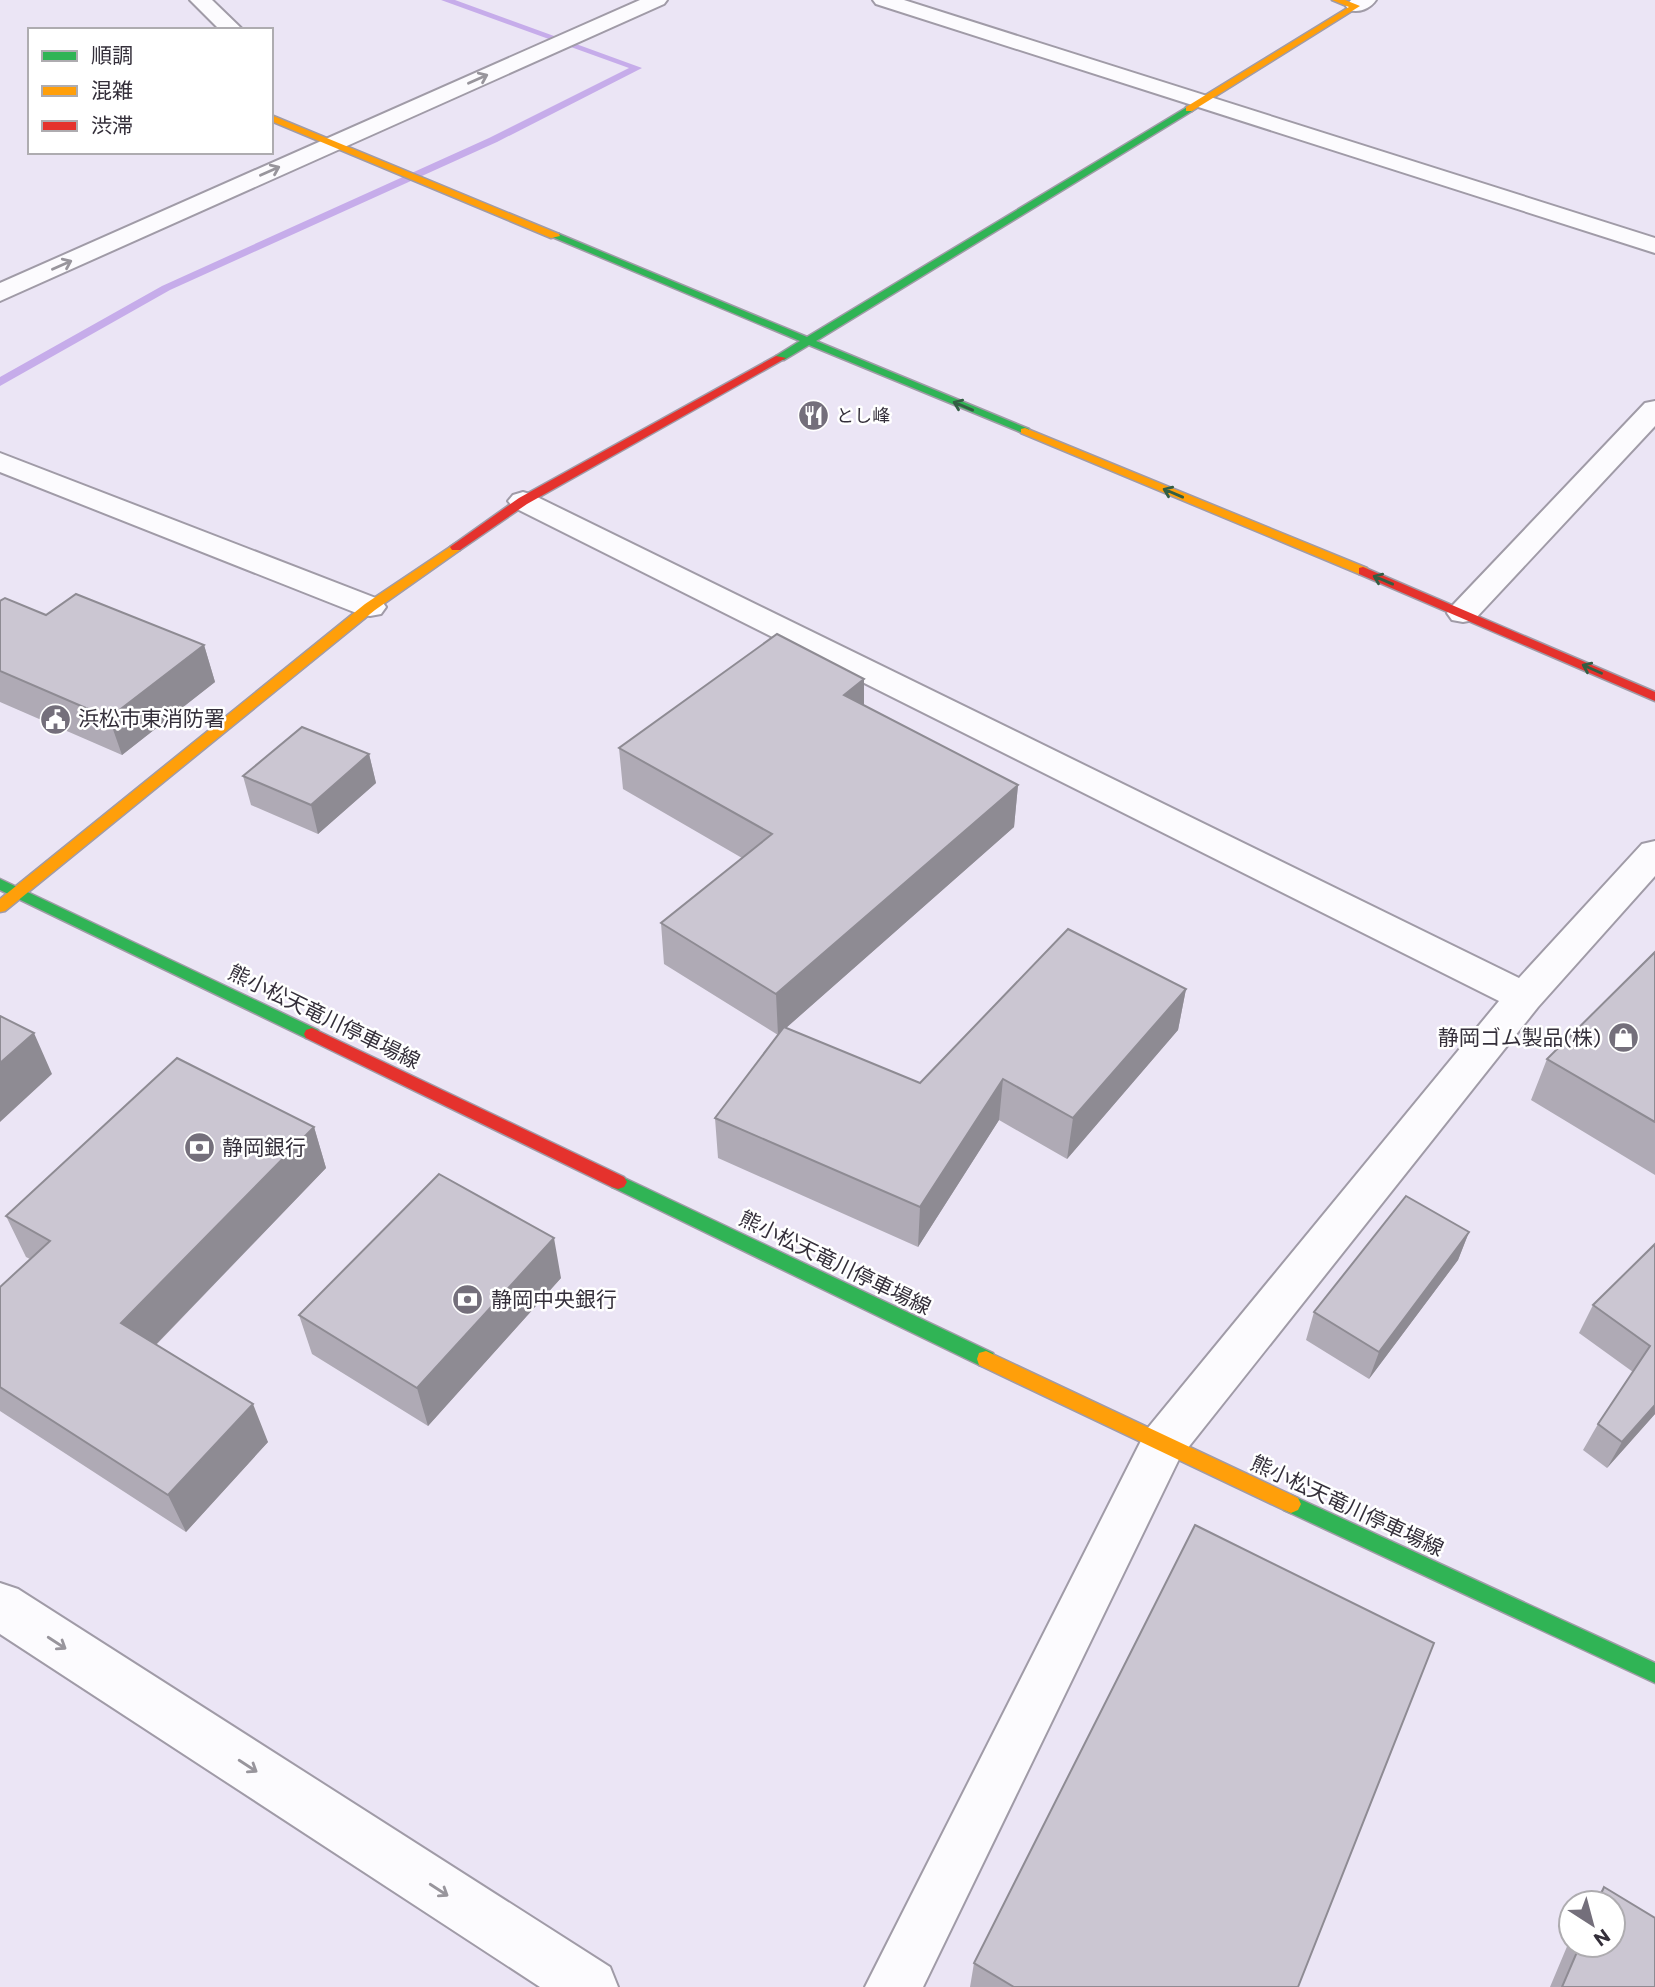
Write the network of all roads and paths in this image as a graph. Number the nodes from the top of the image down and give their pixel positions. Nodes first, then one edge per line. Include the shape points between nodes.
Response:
1 (200, 0) edge
2 (657, 0) edge
3 (883, 0) edge
4 (1336, 0) edge
5 (1361, 3) edge
6 (231, 28) edge
7 (1202, 102) junction
8 (273, 119) edge
9 (332, 143) junction
10 (1655, 246) edge
11 (0, 293) edge
12 (810, 342) junction
13 (1655, 409) edge
14 (0, 462) edge
15 (523, 500) junction
16 (370, 607) junction
17 (1463, 613) junction
18 (1655, 697) edge
19 (1655, 853) edge
20 (0, 884) edge
21 (17, 893) junction
22 (0, 907) edge
23 (1524, 998) junction
24 (1163, 1444) junction
25 (0, 1606) edge
26 (1655, 1673) edge
27 (590, 1987) edge
28 (892, 1987) edge

1 - 6 street
9 -> 2 street
3 - 7 street
4 - 5 street
5 - 7 street
7 - 10 street
7 - 12 street
8 - 9 street
11 -> 9 street
9 - 12 street
12 - 15 street
17 -> 12 street
13 - 17 street
14 - 16 street
15 - 16 street
15 - 23 street
16 - 21 street
18 -> 17 street
19 - 23 street
20 - 21 street, 熊小松天竜川停車場線
21 - 22 street
21 - 24 street, 熊小松天竜川停車場線
23 - 24 street
24 - 26 street, 熊小松天竜川停車場線
24 - 28 street
25 -> 27 street

